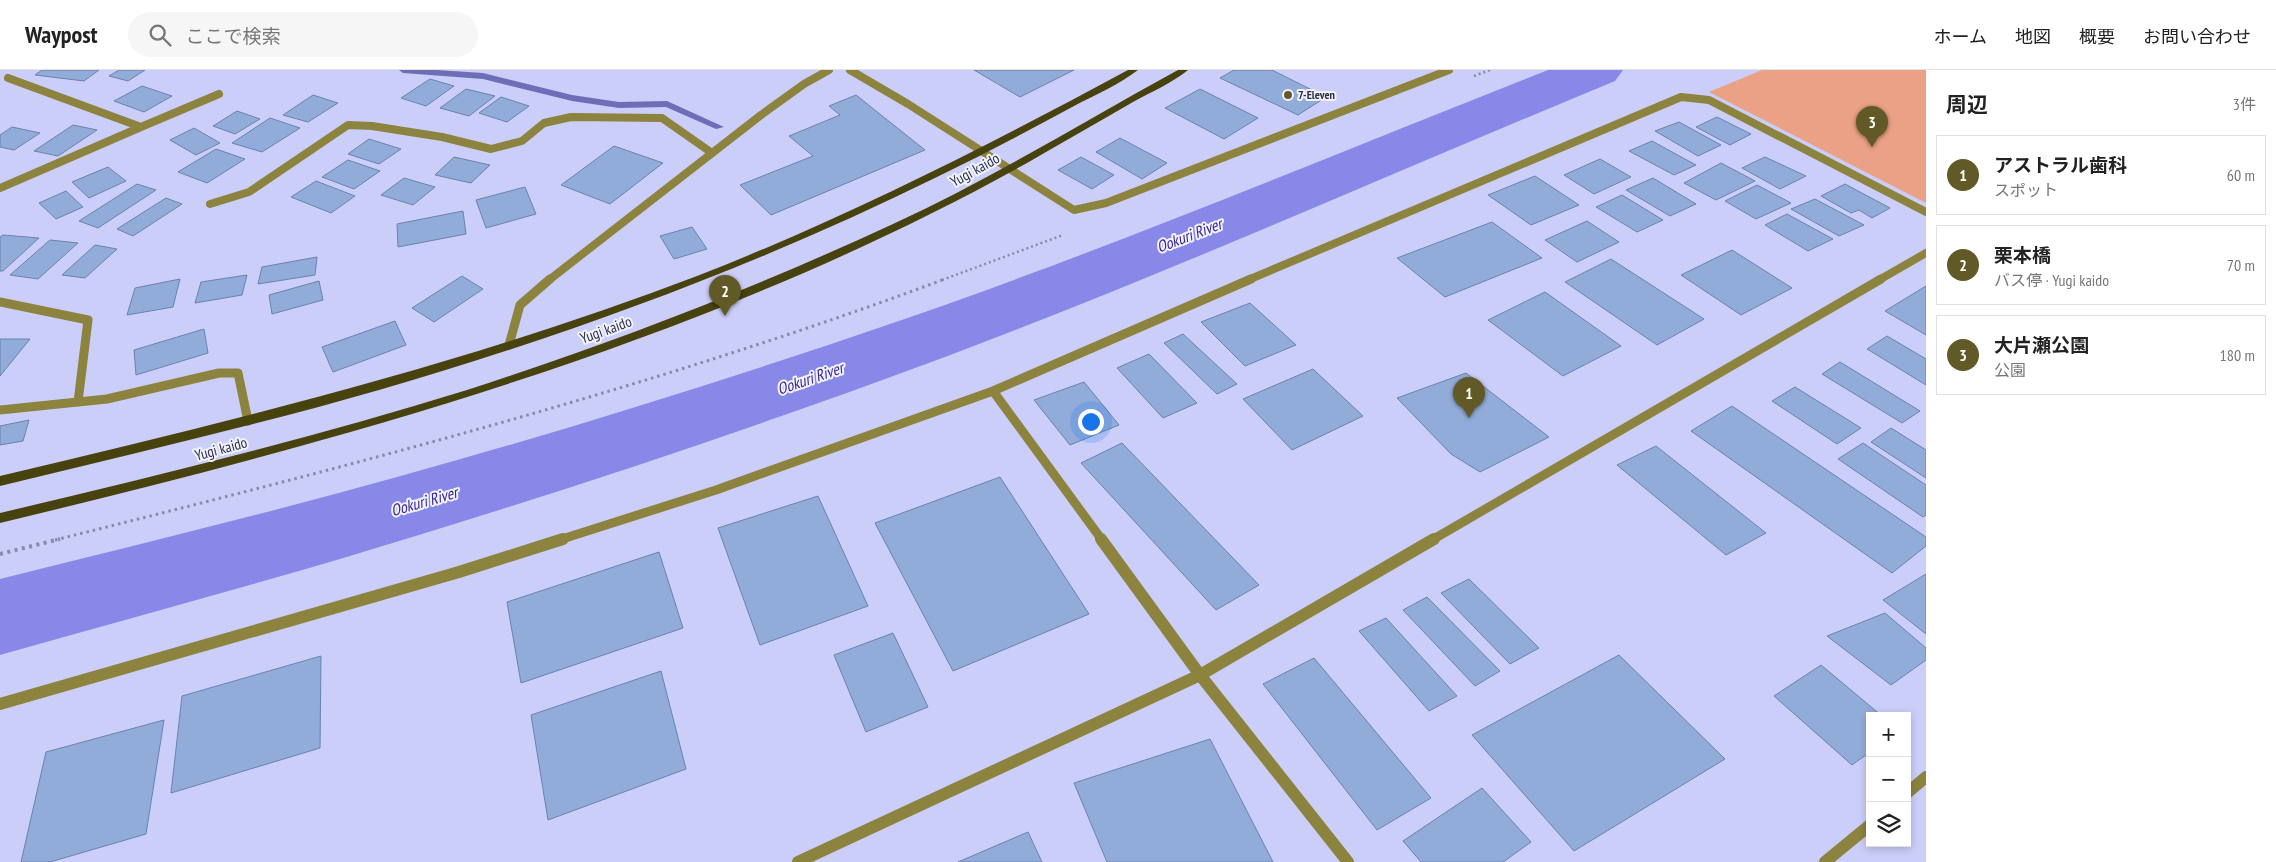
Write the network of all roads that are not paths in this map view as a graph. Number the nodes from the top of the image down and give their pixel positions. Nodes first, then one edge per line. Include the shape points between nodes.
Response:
1 (829, 70) edge
2 (850, 70) edge
3 (1134, 70) edge
4 (1184, 70) edge
5 (1449, 70) edge
6 (8, 78) dead end
7 (219, 94) dead end
8 (141, 127) junction
9 (983, 152) junction
10 (712, 153) junction
11 (1008, 168) junction
12 (0, 188) edge
13 (210, 204) dead end
14 (1926, 212) edge
15 (1926, 253) edge
16 (0, 302) edge
17 (509, 345) junction
18 (993, 390) junction
19 (78, 402) junction
20 (0, 410) edge
21 (248, 421) junction
22 (0, 481) edge
23 (0, 518) edge
24 (1200, 675) junction
25 (0, 704) edge
26 (1926, 777) edge
27 (1911, 790) edge
28 (1866, 828) edge
29 (798, 862) edge
30 (1348, 862) edge
31 (1825, 862) edge

1 - 10 street via 761,114
2 - 9 street
3 - 9 main road, Yugi kaido
4 - 11 main road, Yugi kaido
5 - 11 street via 1106,203 1074,210
6 - 8 street
7 - 8 street
8 - 12 street
9 - 11 street
9 - 17 main road, Yugi kaido via 856,214 762,254 662,293
10 - 13 street via 662,118 571,116 544,123 522,141 491,149 442,137 348,125 249,192
10 - 17 street via 520,305
11 - 23 main road, Yugi kaido via 929,211 768,283 615,344 399,414 274,450
14 - 18 street via 1709,100 1681,97
15 - 24 street
16 - 19 street via 88,320
17 - 21 main road, Yugi kaido
18 - 24 street
18 - 25 street via 716,490 459,572
19 - 20 street
19 - 21 street via 107,399 219,373 238,373
21 - 22 main road, Yugi kaido
24 - 29 street
24 - 30 street
26 - 27 street
28 - 31 street

